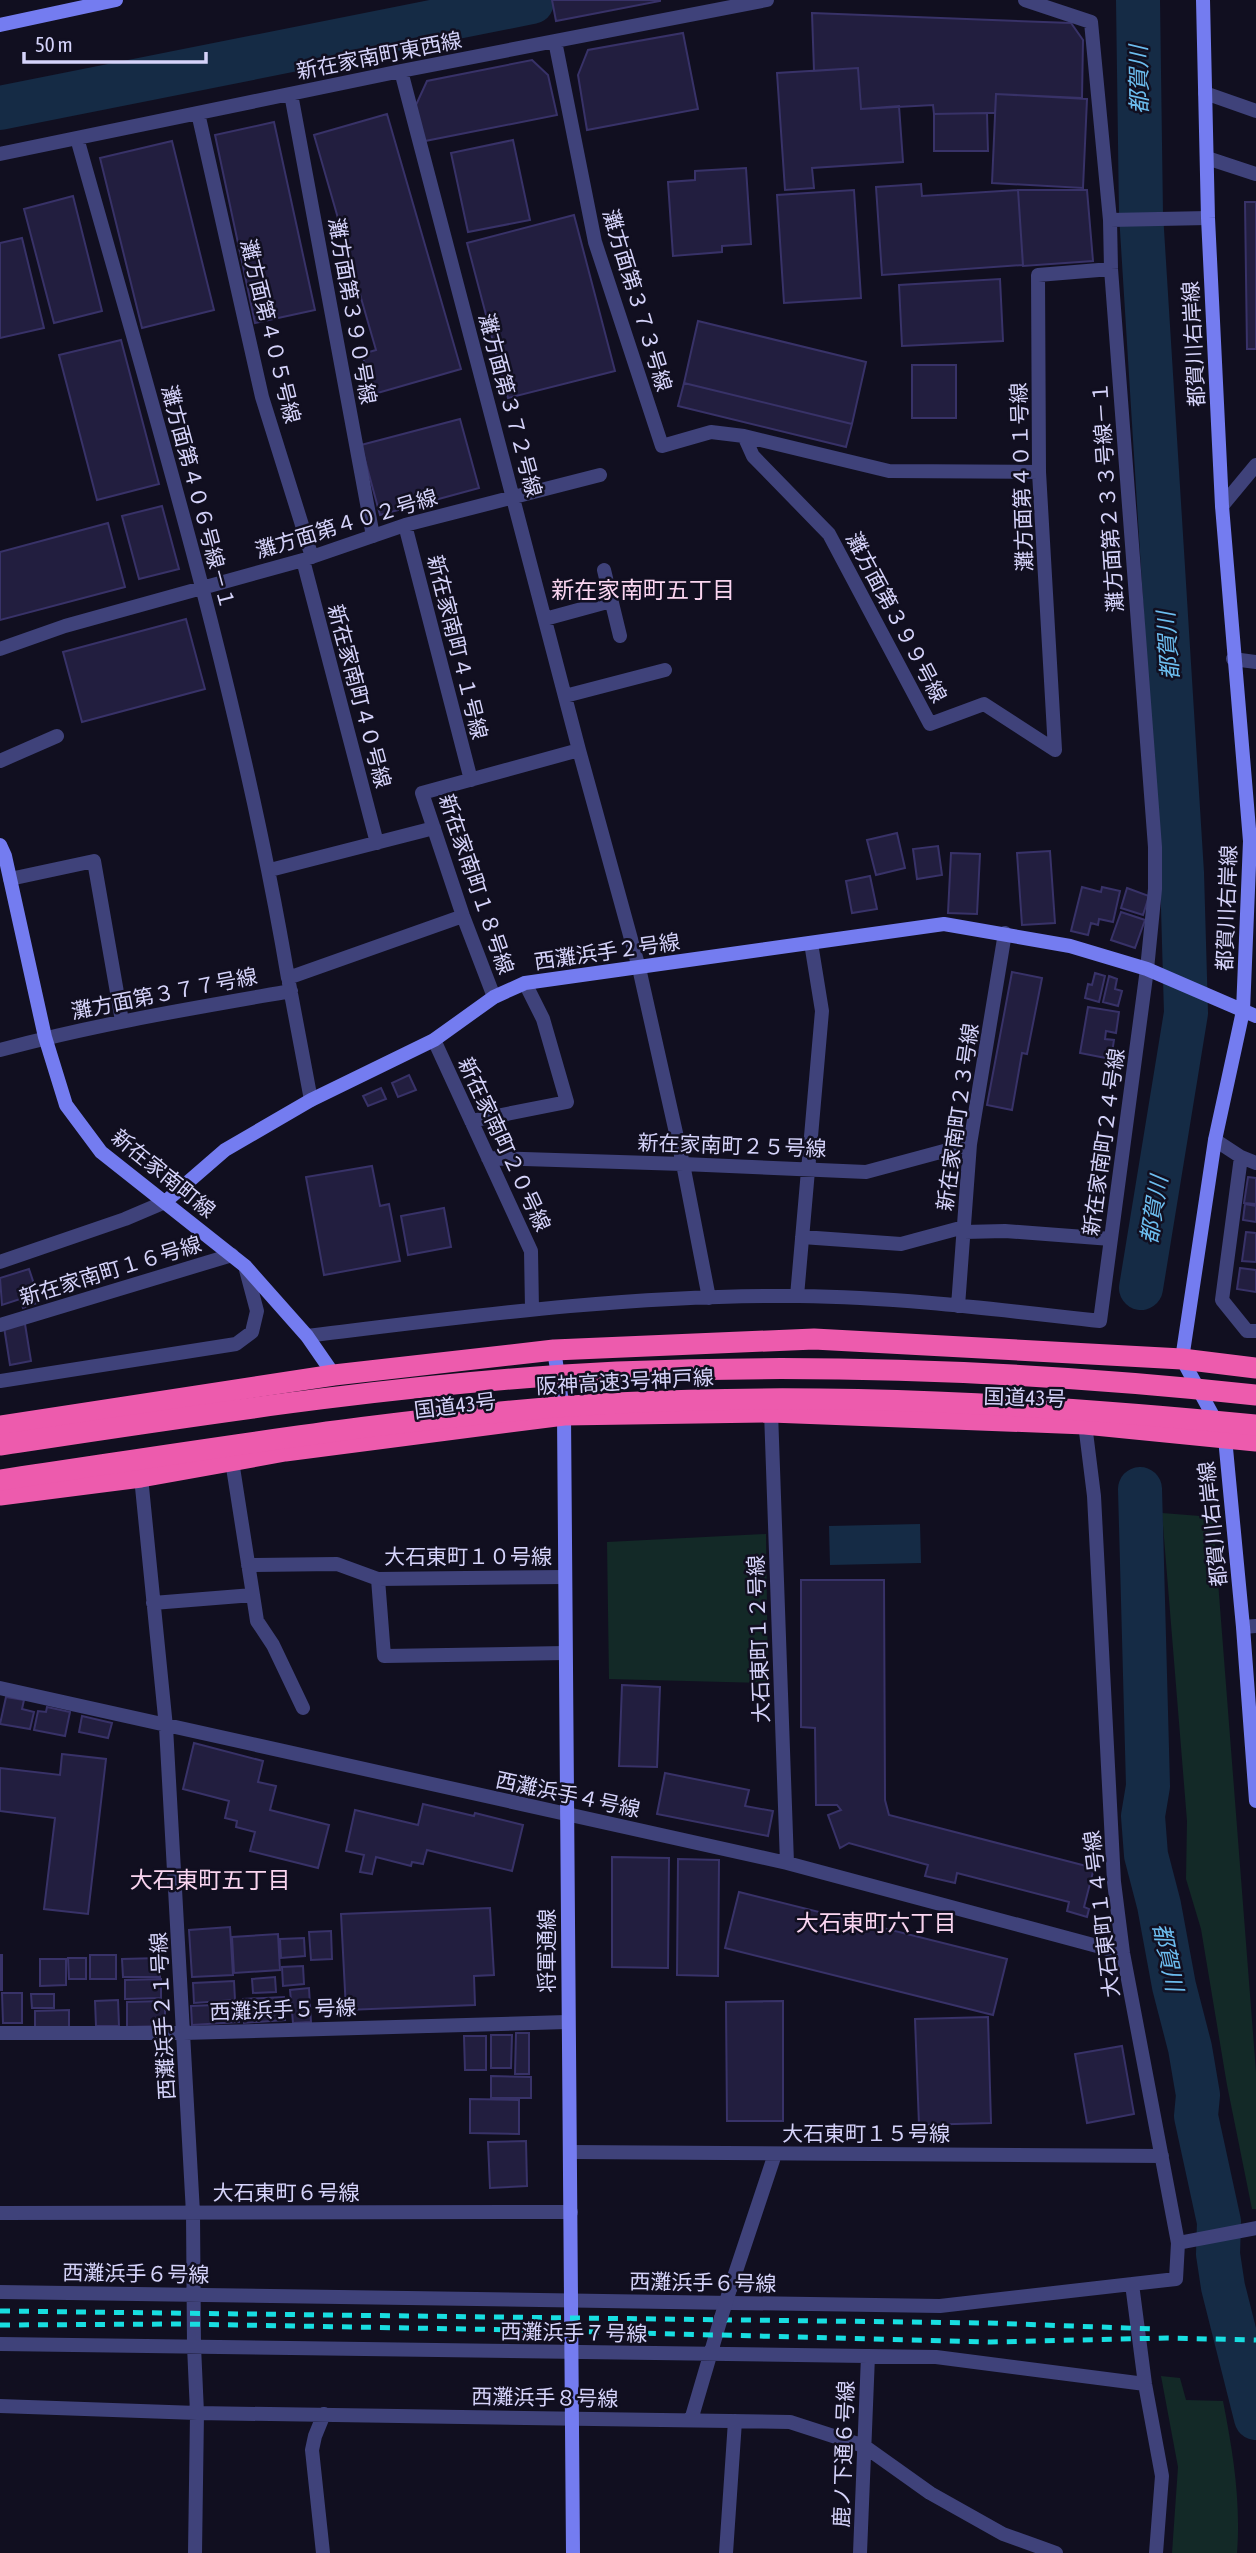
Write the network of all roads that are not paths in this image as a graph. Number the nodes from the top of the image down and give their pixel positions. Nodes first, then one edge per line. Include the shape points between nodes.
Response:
1 (116, 0) edge
2 (767, 0) edge
3 (1025, 0) edge
4 (1203, 0) edge
5 (0, 25) edge
6 (555, 41) junction
7 (401, 71) junction
8 (1205, 93) junction
9 (291, 94) junction
10 (1256, 111) edge
11 (198, 113) junction
12 (77, 138) junction
13 (0, 154) edge
14 (1207, 158) junction
15 (1256, 174) edge
16 (1208, 218) junction
17 (1116, 220) junction
18 (1111, 269) junction
19 (744, 436) junction
20 (1256, 465) edge
21 (1039, 472) junction
22 (600, 475) dead end
23 (513, 497) junction
24 (1222, 506) junction
25 (405, 525) junction
26 (373, 536) junction
27 (308, 559) junction
28 (604, 570) dead end
29 (204, 588) junction
30 (611, 601) junction
31 (545, 619) junction
32 (620, 636) dead end
33 (0, 649) edge
34 (1233, 659) junction
35 (1256, 662) edge
36 (665, 670) dead end
37 (565, 696) junction
38 (57, 736) dead end
39 (579, 750) junction
40 (1055, 750) joint
41 (0, 761) edge
42 (471, 780) junction
43 (434, 828) junction
44 (1253, 842) edge
45 (377, 843) junction
46 (0, 845) edge
47 (270, 870) junction
48 (10, 878) junction
49 (463, 916) junction
50 (1006, 933) junction
51 (811, 943) junction
52 (1251, 954) edge
53 (639, 968) junction
54 (1153, 972) junction
55 (290, 984) junction
56 (525, 984) junction
57 (494, 998) junction
58 (1249, 1013) edge
59 (121, 1021) junction
60 (45, 1037) junction
61 (434, 1040) junction
62 (0, 1049) edge
63 (311, 1100) junction
64 (471, 1121) junction
65 (1214, 1140) junction
66 (970, 1144) junction
67 (1241, 1157) junction
68 (488, 1158) junction
69 (1256, 1163) edge
70 (683, 1164) junction
71 (807, 1169) junction
72 (165, 1202) junction
73 (964, 1230) junction
74 (802, 1237) junction
75 (1111, 1238) junction
76 (232, 1255) junction
77 (0, 1262) edge
78 (245, 1266) junction
79 (797, 1296) junction
80 (709, 1298) junction
81 (958, 1306) junction
82 (533, 1309) junction
83 (0, 1325) edge
84 (1256, 1332) edge
85 (307, 1336) junction
86 (554, 1350) junction
87 (1182, 1359) junction
88 (1256, 1368) edge
89 (334, 1375) junction
90 (0, 1381) edge
91 (1256, 1395) edge
92 (771, 1412) junction
93 (564, 1415) junction
94 (1085, 1424) junction
95 (1256, 1425) edge
96 (0, 1426) edge
97 (1225, 1438) junction
98 (1256, 1441) edge
99 (0, 1445) edge
100 (232, 1461) junction
101 (141, 1477) junction
102 (0, 1480) edge
103 (0, 1495) edge
104 (248, 1565) junction
105 (565, 1577) junction
106 (378, 1578) junction
107 (253, 1595) junction
108 (153, 1603) junction
109 (1250, 1626) edge
110 (565, 1653) junction
111 (0, 1688) edge
112 (303, 1708) dead end
113 (166, 1727) junction
114 (1256, 1801) edge
115 (567, 1815) junction
116 (787, 1863) junction
117 (1124, 1952) junction
118 (568, 2022) junction
119 (0, 2032) edge
120 (184, 2033) junction
121 (570, 2152) junction
122 (775, 2154) junction
123 (1161, 2156) junction
124 (571, 2212) junction
125 (0, 2213) edge
126 (193, 2213) junction
127 (1256, 2228) edge
128 (1185, 2241) junction
129 (1132, 2284) junction
130 (0, 2292) edge
131 (194, 2294) junction
132 (570, 2302) junction
133 (0, 2344) edge
134 (194, 2346) junction
135 (570, 2353) junction
136 (709, 2354) junction
137 (868, 2356) junction
138 (1145, 2384) junction
139 (0, 2406) edge
140 (197, 2413) junction
141 (324, 2414) junction
142 (571, 2418) junction
143 (691, 2420) junction
144 (735, 2421) junction
145 (864, 2446) junction
146 (195, 2553) edge
147 (323, 2553) edge
148 (573, 2553) edge
149 (726, 2553) edge
150 (860, 2553) edge
151 (1056, 2553) edge
152 (1156, 2553) edge

1 - 5 street
2 - 6 street, 新在家南町東西線
3 - 17 street, 灘方面第２３３号線－１ via 1091,22
4 - 8 street, 都賀川右岸線
6 - 7 street, 新在家南町東西線
6 - 19 street, 灘方面第３７３号線 via 595,242 662,446 711,432
7 - 9 street, 新在家南町東西線
7 - 23 street, 灘方面第３７２号線
8 - 10 street
8 - 14 street, 都賀川右岸線
9 - 11 street, 新在家南町東西線
9 - 26 street, 灘方面第３９０号線
11 - 12 street, 新在家南町東西線
11 - 27 street, 灘方面第４０５号線 via 262,397
12 - 13 street, 新在家南町東西線
12 - 29 street, 灘方面第４０６号線－１
14 - 15 street
14 - 16 street, 都賀川右岸線
16 - 17 street
16 - 24 street, 都賀川右岸線
17 - 18 street, 灘方面第２３３号線－１
18 - 21 street, 灘方面第４０１号線 via 1038,275
18 - 54 street, 灘方面第２３３号線－１ via 1155,847
19 - 21 street via 889,471
19 - 40 street, 灘方面第３９９号線 via 753,456 829,534 930,724 984,704
20 - 24 street
21 - 40 street, 灘方面第４０１号線
22 - 23 street, 灘方面第４０２号線
23 - 25 street, 灘方面第４０２号線
23 - 31 street, 灘方面第３７２号線
24 - 34 street, 都賀川右岸線
25 - 26 street, 灘方面第４０２号線
25 - 42 street, 新在家南町４１号線
26 - 27 street, 灘方面第４０２号線
27 - 29 street, 灘方面第４０２号線
27 - 45 street, 新在家南町４０号線
28 - 30 street
29 - 33 street, 灘方面第４０２号線
29 - 47 street, 灘方面第４０６号線－１
30 - 31 street
30 - 32 street
31 - 37 street, 灘方面第３７２号線
34 - 35 street
34 - 44 street, 都賀川右岸線
36 - 37 street
37 - 39 street, 灘方面第３７２号線
38 - 41 street
39 - 42 street, 新在家南町１８号線
39 - 53 street
42 - 43 street, 新在家南町１８号線 via 422,793
43 - 45 street
43 - 49 street, 新在家南町１８号線
44 - 52 street, 都賀川右岸線
45 - 47 street
46 - 48 street, 新在家南町線
47 - 55 street, 灘方面第４０６号線－１
48 - 59 street via 94,861
48 - 60 street, 新在家南町線
49 - 55 street, 灘方面第３７７号線
49 - 57 street, 新在家南町１８号線
50 - 51 street, 西灘浜手２号線 via 944,924
50 - 54 street, 西灘浜手２号線 via 1070,946
50 - 66 street, 新在家南町２３号線
51 - 53 street, 西灘浜手２号線
51 - 71 street via 822,1011
52 - 58 street, 都賀川右岸線
53 - 56 street, 西灘浜手２号線
53 - 70 street
54 - 58 street, 西灘浜手２号線
54 - 75 street, 新在家南町２４号線
55 - 59 street, 灘方面第３７７号線
55 - 63 street, 灘方面第４０６号線－１
56 - 57 street, 西灘浜手２号線
56 - 64 street via 543,1019 566,1102
57 - 61 street, 西灘浜手２号線
58 - 65 street, 都賀川右岸線
59 - 60 street, 灘方面第３７７号線
60 - 62 street, 灘方面第３７７号線
60 - 72 street, 新在家南町線 via 66,1105 101,1152
61 - 63 street, 西灘浜手２号線
61 - 64 street, 新在家南町２０号線
63 - 72 street, 西灘浜手２号線 via 225,1150
64 - 68 street, 新在家南町２０号線
65 - 67 street
65 - 87 street, 都賀川右岸線
66 - 71 street, 新在家南町２５号線 via 866,1172
66 - 73 street, 新在家南町２３号線
67 - 69 street
67 - 84 street via 1222,1300 1247,1331
68 - 70 street, 新在家南町２５号線
68 - 82 street, 新在家南町２０号線 via 531,1251
70 - 71 street, 新在家南町２５号線
70 - 80 street
71 - 74 street
72 - 76 street, 新在家南町線
72 - 77 street, 西灘浜手２号線
73 - 74 street via 901,1244
73 - 75 street
73 - 81 street, 新在家南町２３号線
74 - 79 street
75 - 81 street, 新在家南町２４号線 via 1100,1321
76 - 78 street, 新在家南町線
76 - 83 street, 新在家南町１６号線
78 - 85 street, 新在家南町線
78 - 90 street via 257,1311 252,1332 236,1344
79 - 80 street
79 - 81 street
80 - 82 street
82 - 85 street
85 - 89 street, 新在家南町線
86 - 87 highway, 国道43号 via 814,1339
86 - 89 highway, 国道43号
86 - 93 street, 将軍通線
87 - 88 highway, 国道43号
87 - 97 street, 都賀川右岸線
89 - 96 highway, 国道43号
91 - 99 highway, 阪神高速3号神戸線, bridge via 915,1369 615,1372 298,1400
92 - 93 highway, 国道43号
92 - 94 highway, 国道43号
92 - 116 street, 大石東町１２号線
93 - 100 highway, 国道43号
93 - 105 street, 将軍通線
94 - 97 highway, 国道43号
94 - 117 street, 大石東町１４号線 via 1094,1496 1114,1882
95 - 102 highway, 阪神高速3号神戸線, bridge via 1056,1408 915,1402 618,1403 423,1421
97 - 98 highway, 国道43号
97 - 109 street, 都賀川右岸線
100 - 101 highway, 国道43号
100 - 104 street
101 - 103 highway, 国道43号
101 - 108 street, 西灘浜手２１号線
104 - 106 street, 大石東町１０号線 via 337,1564
104 - 107 street
105 - 106 street, 大石東町１０号線
105 - 110 street, 将軍通線
106 - 110 street via 383,1656
107 - 108 street
107 - 112 street via 257,1621
108 - 113 street, 西灘浜手２１号線
109 - 114 street, 都賀川右岸線
110 - 115 street, 将軍通線
111 - 113 street, 西灘浜手４号線
113 - 115 street, 西灘浜手４号線
113 - 120 street, 西灘浜手２１号線
115 - 116 street, 西灘浜手４号線
115 - 118 street, 将軍通線
116 - 117 street, 西灘浜手４号線
117 - 123 street, 大石東町１４号線
118 - 120 street, 西灘浜手５号線
118 - 121 street, 将軍通線
119 - 120 street, 西灘浜手５号線
120 - 126 street, 西灘浜手２１号線
121 - 122 street, 大石東町１５号線
121 - 124 street, 将軍通線
122 - 123 street, 大石東町１５号線
122 - 136 street, bridge
123 - 128 street, 大石東町１４号線
124 - 126 street, 大石東町６号線
124 - 132 street, 将軍通線
125 - 126 street, 大石東町６号線
126 - 131 street, 西灘浜手２１号線
127 - 128 street
128 - 129 street, 大石東町１４号線 via 1176,2279
129 - 132 street, 西灘浜手６号線 via 940,2306
129 - 138 street
130 - 131 street, 西灘浜手６号線
131 - 132 street, 西灘浜手６号線
131 - 134 street, 西灘浜手２１号線
132 - 135 street, 将軍通線
133 - 134 street, 西灘浜手７号線
134 - 135 street, 西灘浜手７号線
134 - 140 street, 西灘浜手２１号線
135 - 136 street, 西灘浜手７号線
135 - 142 street, 将軍通線
136 - 137 street, 西灘浜手７号線
136 - 143 street
137 - 138 street, 西灘浜手７号線 via 936,2357
137 - 145 street, 鹿ノ下通６号線
138 - 152 street via 1162,2476
139 - 140 street, 西灘浜手８号線
140 - 141 street, 西灘浜手８号線
140 - 146 street, 西灘浜手２１号線
141 - 142 street, 西灘浜手８号線
141 - 147 street via 312,2450
142 - 143 street, 西灘浜手８号線
142 - 148 street, 将軍通線
143 - 144 street, 西灘浜手８号線
144 - 145 street, 西灘浜手８号線 via 790,2422
144 - 149 street
145 - 150 street, 鹿ノ下通６号線
145 - 151 street, 西灘浜手８号線 via 930,2493 1003,2534

